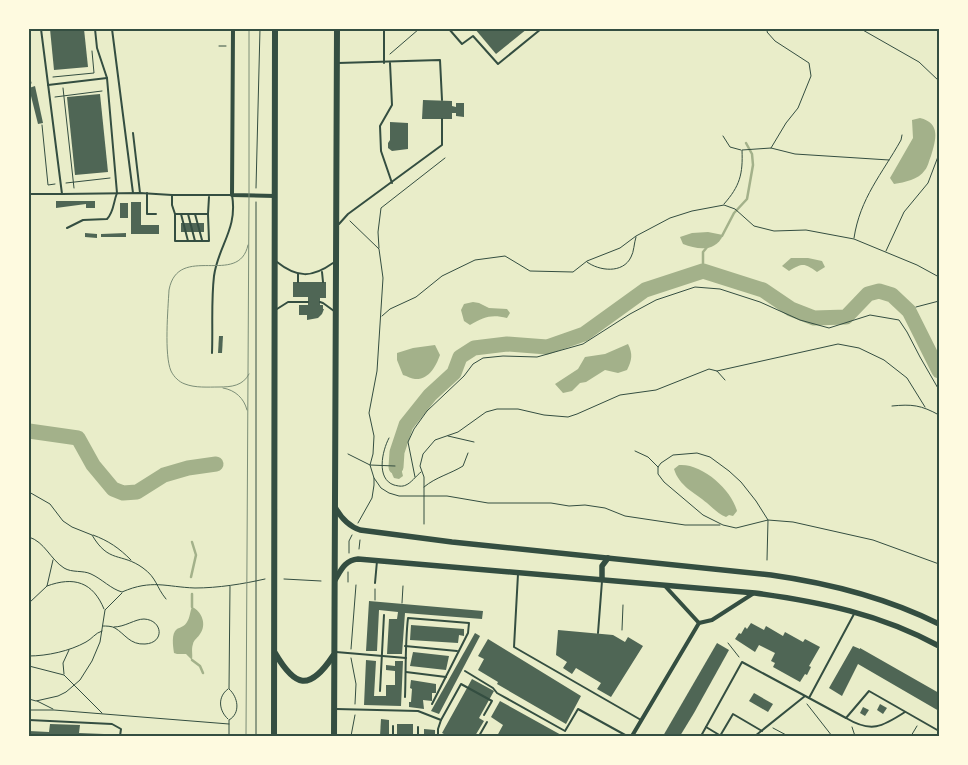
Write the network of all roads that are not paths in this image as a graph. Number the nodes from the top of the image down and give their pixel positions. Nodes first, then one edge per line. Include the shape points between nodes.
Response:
1 (41, 29) edge
2 (95, 29) edge
3 (112, 29) edge
4 (233, 29) edge
5 (275, 29) edge
6 (337, 29) edge
7 (384, 29) edge
8 (449, 29) edge
9 (541, 29) edge
10 (337, 63) junction
11 (384, 63) junction
12 (390, 63) junction
13 (107, 78) junction
14 (48, 86) junction
15 (442, 100) dead end
16 (442, 119) dead end
17 (133, 133) dead end
18 (392, 182) junction
19 (117, 193) junction
20 (133, 193) junction
21 (140, 193) junction
22 (147, 193) junction
23 (29, 194) edge
24 (62, 194) junction
25 (172, 195) junction
26 (232, 195) junction
27 (209, 196) junction
28 (275, 196) junction
29 (156, 214) dead end
30 (175, 214) junction
31 (181, 214) junction
32 (188, 214) junction
33 (195, 214) junction
34 (208, 214) junction
35 (336, 227) junction
36 (67, 228) dead end
37 (188, 241) junction
38 (195, 241) junction
39 (202, 241) junction
40 (275, 261) junction
41 (336, 262) junction
42 (322, 271) junction
43 (298, 274) junction
44 (298, 282) dead end
45 (323, 282) dead end
46 (298, 297) dead end
47 (323, 298) dead end
48 (298, 302) junction
49 (308, 302) dead end
50 (274, 310) junction
51 (336, 313) junction
52 (212, 353) dead end
53 (335, 507) junction
54 (608, 558) junction
55 (377, 560) junction
56 (518, 572) junction
57 (602, 579) junction
58 (334, 581) junction
59 (375, 583) road end
60 (664, 584) junction
61 (755, 593) junction
62 (855, 612) junction
63 (384, 615) dead end
64 (699, 623) junction
65 (939, 624) edge
66 (598, 633) dead end
67 (405, 646) junction
68 (939, 646) edge
69 (458, 651) junction
70 (274, 652) junction
71 (334, 654) junction
72 (382, 656) junction
73 (406, 658) junction
74 (465, 671) dead end
75 (406, 672) junction
76 (447, 677) junction
77 (380, 691) dead end
78 (805, 696) junction
79 (405, 697) dead end
80 (809, 698) junction
81 (432, 704) dead end
82 (334, 709) junction
83 (905, 712) junction
84 (484, 715) dead end
85 (846, 718) junction
86 (29, 720) edge
87 (441, 720) junction
88 (641, 720) junction
89 (487, 722) dead end
90 (393, 726) dead end
91 (418, 726) dead end
92 (706, 727) junction
93 (762, 731) junction
94 (939, 731) edge
95 (120, 736) edge
96 (274, 736) edge
97 (334, 736) edge
98 (393, 736) edge
99 (418, 736) edge
100 (438, 736) edge
101 (479, 736) edge
102 (627, 736) edge
103 (632, 736) edge
104 (700, 736) edge
105 (720, 736) edge
106 (755, 736) edge

1 - 14 lane
2 - 13 lane via 97,48
3 - 20 lane
4 - 26 street
5 - 28 main road
6 - 10 main road
7 - 11 lane
8 - 9 lane via 462,44 473,36 498,64
10 - 11 lane
10 - 35 main road
11 - 12 lane
12 - 15 lane via 440,60
12 - 18 lane via 392,105 380,126 381,151
13 - 14 lane
13 - 19 lane
14 - 24 lane
16 - 18 lane via 442,145
17 - 21 lane
18 - 35 lane via 348,214
19 - 20 lane
19 - 24 lane
19 - 36 lane via 112,214 107,220 83,220
20 - 21 lane
21 - 22 lane
22 - 25 lane
22 - 29 lane via 147,214
23 - 24 lane
25 - 27 lane
25 - 30 lane
26 - 27 lane
26 - 28 street
26 - 52 lane via 233,218 214,276
27 - 34 lane
28 - 40 main road
30 - 31 lane
30 - 37 lane via 175,241
31 - 32 lane
31 - 37 lane
32 - 33 lane
32 - 38 lane
33 - 34 lane
33 - 39 lane
34 - 39 lane via 209,241
35 - 41 main road
37 - 38 lane
38 - 39 lane
40 - 43 lane
40 - 50 main road
41 - 42 lane
41 - 51 main road
42 - 43 lane
42 - 45 lane
43 - 44 lane
46 - 48 lane
47 - 51 lane via 321,302
48 - 49 lane
48 - 50 lane via 288,302
50 - 70 main road
51 - 53 main road
53 - 54 main road via 340,516 356,528 452,542
53 - 58 main road
54 - 57 main road via 602,566
54 - 65 main road via 802,580 894,605
55 - 56 main road
55 - 58 main road via 348,562
55 - 59 lane
56 - 57 main road
56 - 88 lane via 514,647
57 - 60 main road
57 - 66 lane
58 - 71 main road
60 - 61 main road
60 - 64 street
61 - 62 main road via 809,600
61 - 64 street via 712,620
62 - 68 main road
62 - 80 lane
63 - 72 lane
64 - 88 street
67 - 69 lane
67 - 69 lane via 408,618 469,623 468,633
67 - 73 lane
69 - 76 lane
70 - 71 main road via 289,675 304,681 320,674
70 - 96 main road
71 - 72 lane
71 - 82 main road
72 - 73 lane
72 - 77 lane
73 - 75 lane
74 - 102 lane via 497,693 566,731 578,709
75 - 76 lane
75 - 79 lane
76 - 81 lane
78 - 80 lane
78 - 92 lane via 742,662
78 - 93 lane
80 - 85 lane
82 - 87 lane via 418,711
82 - 97 main road
83 - 85 lane via 886,724 874,727 861,726
83 - 85 lane via 869,691
83 - 94 lane
84 - 87 lane via 492,701 461,684
86 - 95 lane via 112,724 121,729
87 - 100 lane
88 - 103 street
89 - 101 lane
90 - 98 lane
91 - 99 lane
92 - 104 lane
92 - 105 lane
93 - 105 lane via 733,714
93 - 106 lane

